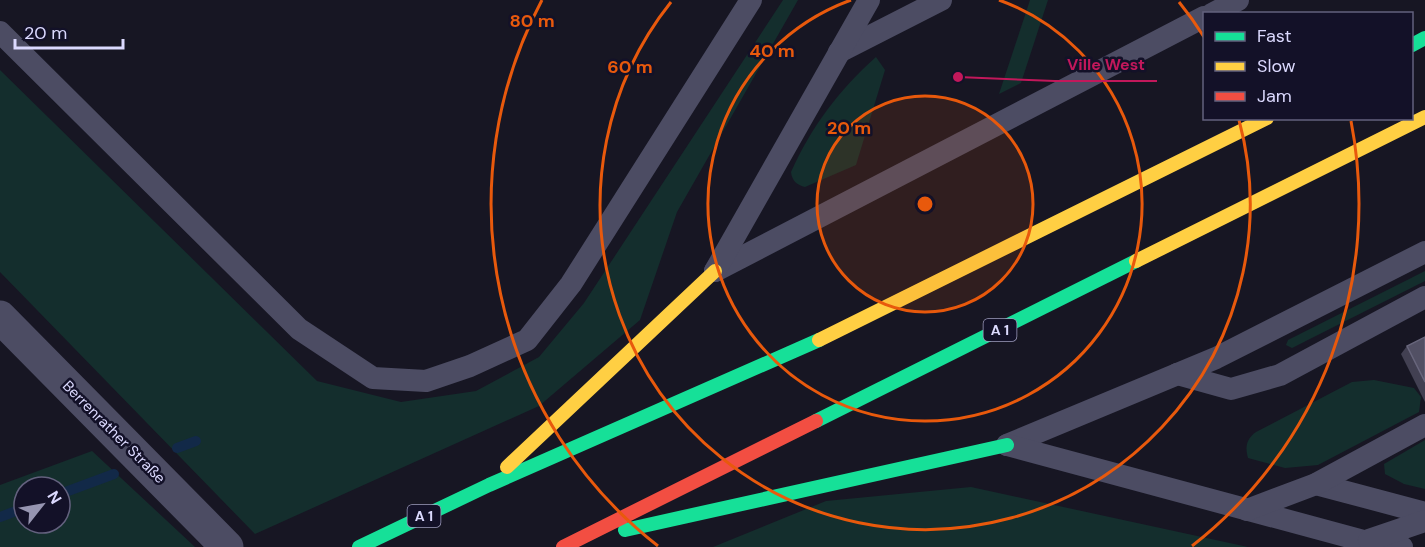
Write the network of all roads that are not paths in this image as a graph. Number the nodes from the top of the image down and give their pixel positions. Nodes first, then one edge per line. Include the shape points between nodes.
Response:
1 (751, 0) edge
2 (869, 0) edge
3 (941, 0) edge
4 (1238, 0) edge
5 (1216, 12) edge
6 (1203, 18) edge
7 (0, 32) edge
8 (839, 52) junction
9 (1425, 117) edge
10 (1263, 120) edge
11 (1425, 252) edge
12 (715, 271) junction
13 (1425, 297) edge
14 (0, 317) edge
15 (1177, 374) junction
16 (1425, 425) edge
17 (1007, 446) junction
18 (1316, 484) junction
19 (489, 485) junction
20 (1247, 510) junction
21 (1425, 513) edge
22 (1425, 521) edge
23 (1364, 542) junction
24 (568, 544) edge
25 (227, 547) edge
26 (359, 547) edge
27 (1402, 547) edge

1 - 7 lane via 572,284 527,340 426,381 373,378 299,329
2 - 8 lane
3 - 8 lane
4 - 5 lane
6 - 12 lane
8 - 12 lane
9 - 24 highway, A 1
10 - 19 highway, A 1 via 840,331
11 - 15 lane
12 - 19 highway
13 - 15 lane via 1280,375 1231,389
14 - 25 street, Berrenrather Straße
15 - 17 lane
16 - 18 lane
17 - 20 lane
17 - 24 highway
18 - 20 lane
18 - 21 lane
19 - 26 highway, A 1
20 - 23 lane
22 - 23 lane
23 - 27 lane

